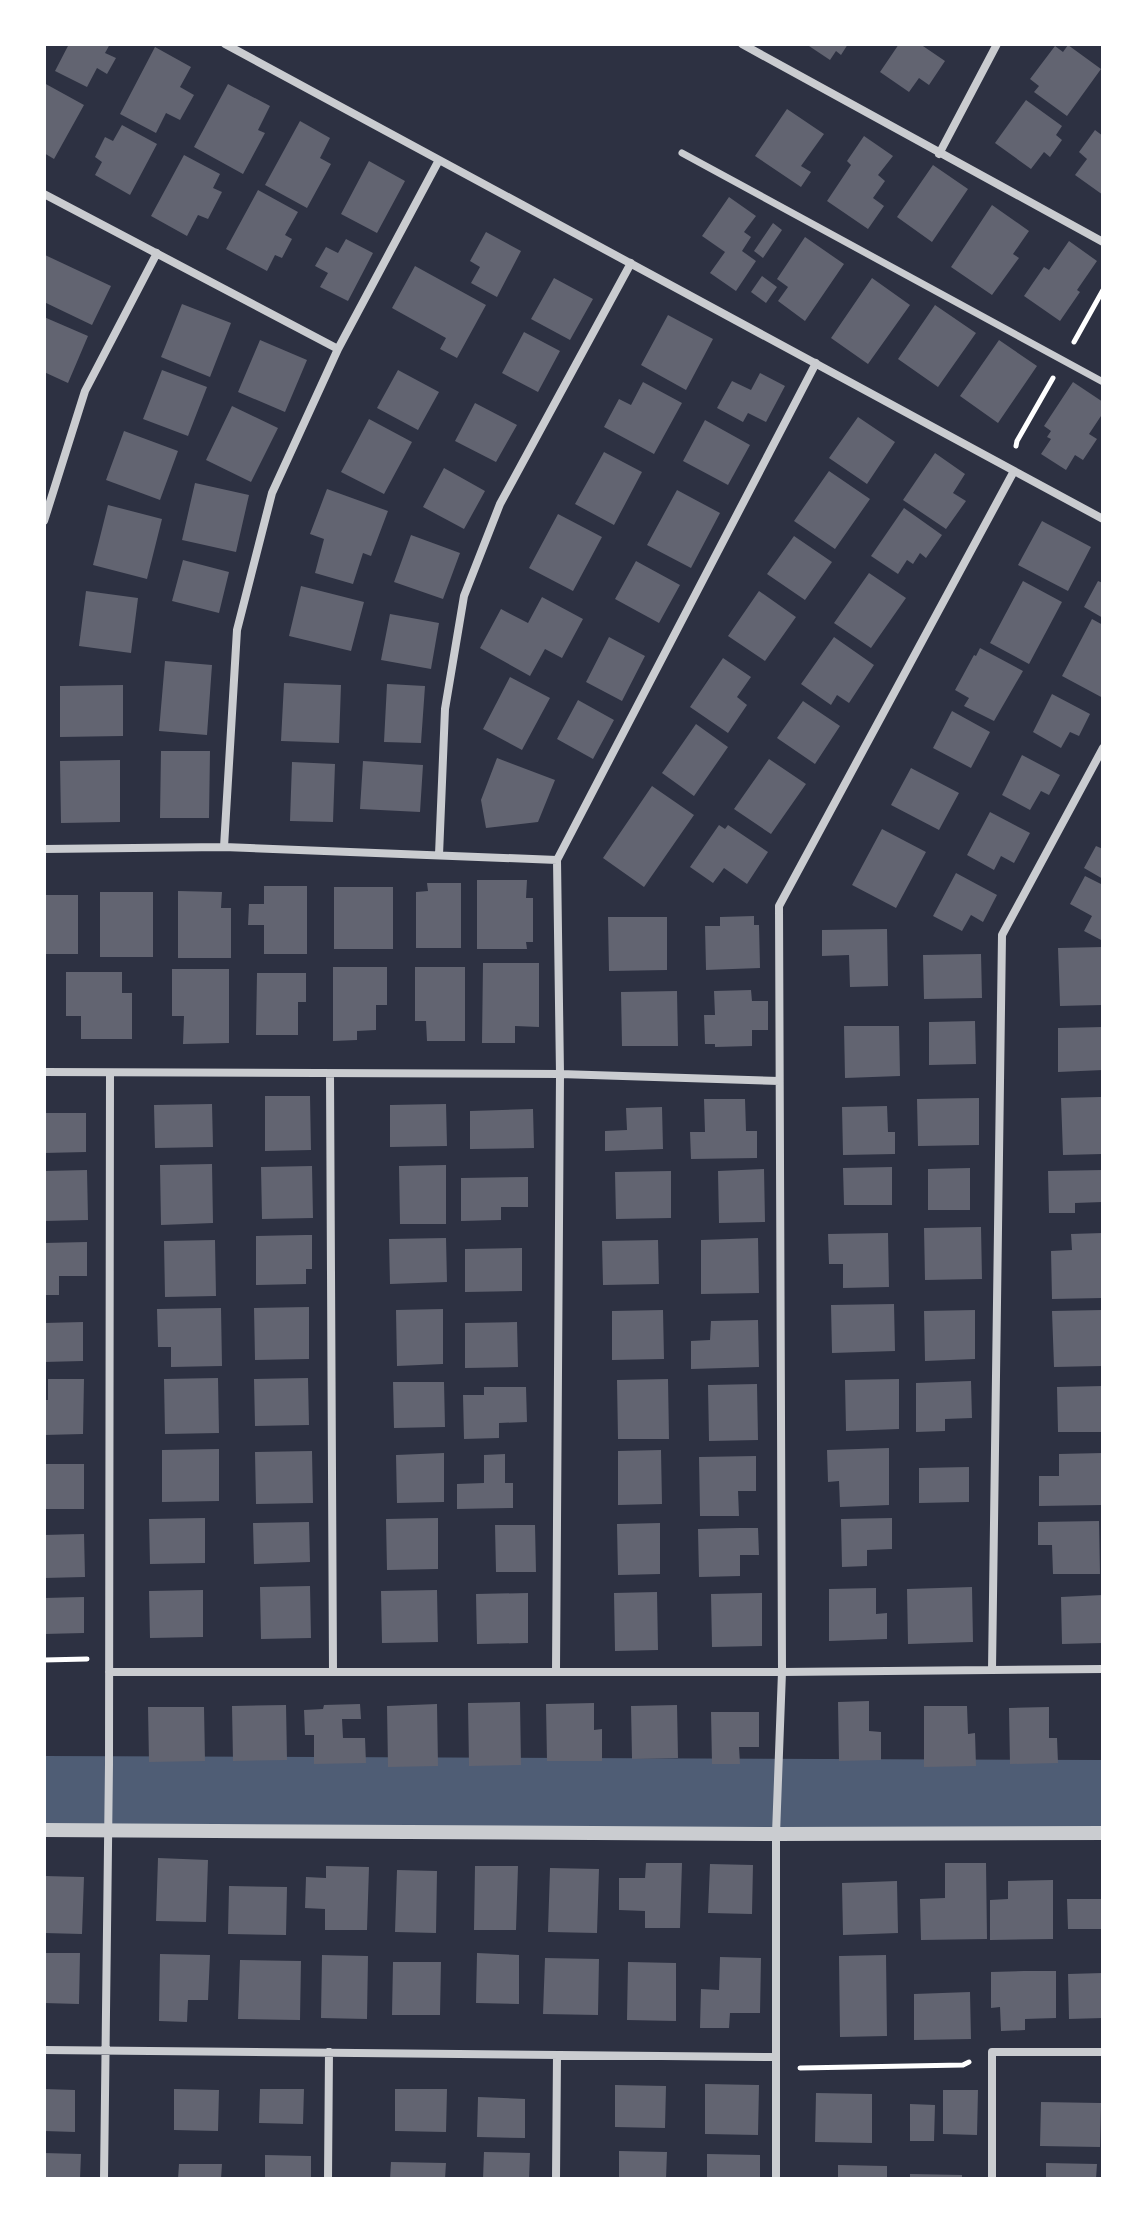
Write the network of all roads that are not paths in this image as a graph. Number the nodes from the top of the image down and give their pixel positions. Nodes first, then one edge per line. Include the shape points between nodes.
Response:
1 (225, 44) edge
2 (997, 44) edge
3 (746, 45) edge
4 (682, 153) dead end
5 (939, 154) junction
6 (439, 160) junction
7 (44, 194) edge
8 (1103, 242) edge
9 (157, 253) junction
10 (631, 263) junction
11 (338, 349) junction
12 (816, 363) junction
13 (1103, 382) edge
14 (1014, 471) junction
15 (1103, 519) edge
16 (44, 521) edge
17 (1103, 748) edge
18 (224, 847) junction
19 (44, 849) edge
20 (439, 855) junction
21 (557, 860) junction
22 (44, 1072) edge
23 (110, 1073) junction
24 (330, 1074) junction
25 (560, 1074) junction
26 (779, 1081) junction
27 (1103, 1669) edge
28 (992, 1670) junction
29 (333, 1671) junction
30 (556, 1671) junction
31 (109, 1672) junction
32 (782, 1672) junction
33 (108, 1829) junction
34 (44, 1830) edge
35 (1103, 1833) edge
36 (776, 1834) junction
37 (107, 2049) junction
38 (44, 2050) edge
39 (329, 2052) junction
40 (1103, 2052) edge
41 (557, 2055) junction
42 (775, 2057) junction
43 (104, 2179) edge
44 (328, 2179) edge
45 (556, 2179) edge
46 (776, 2179) edge
47 (992, 2179) edge

1 - 6 street
2 - 5 street
3 - 5 street
4 - 13 street
5 - 8 street
6 - 10 street
6 - 11 street
7 - 9 street
9 - 11 street
9 - 16 street via 85,391
10 - 12 street
10 - 20 street via 500,504 464,596 445,709
11 - 18 street via 272,493 237,630
12 - 14 street
12 - 21 street
14 - 15 street
14 - 26 street via 779,906
17 - 28 street via 1002,935
18 - 19 street
18 - 20 street
20 - 21 street
21 - 25 street
22 - 23 street
23 - 24 street
23 - 31 street
24 - 25 street
24 - 29 street
25 - 26 street
25 - 30 street
26 - 32 street
27 - 28 street
28 - 32 street
29 - 30 street
29 - 31 street
30 - 32 street
31 - 33 street
32 - 36 street
33 - 34 street
33 - 36 street
33 - 37 street
35 - 36 street
36 - 42 street
37 - 38 street
37 - 39 street
37 - 43 street
39 - 41 street
39 - 44 street
40 - 47 street via 992,2052
41 - 42 street
41 - 45 street
42 - 46 street

